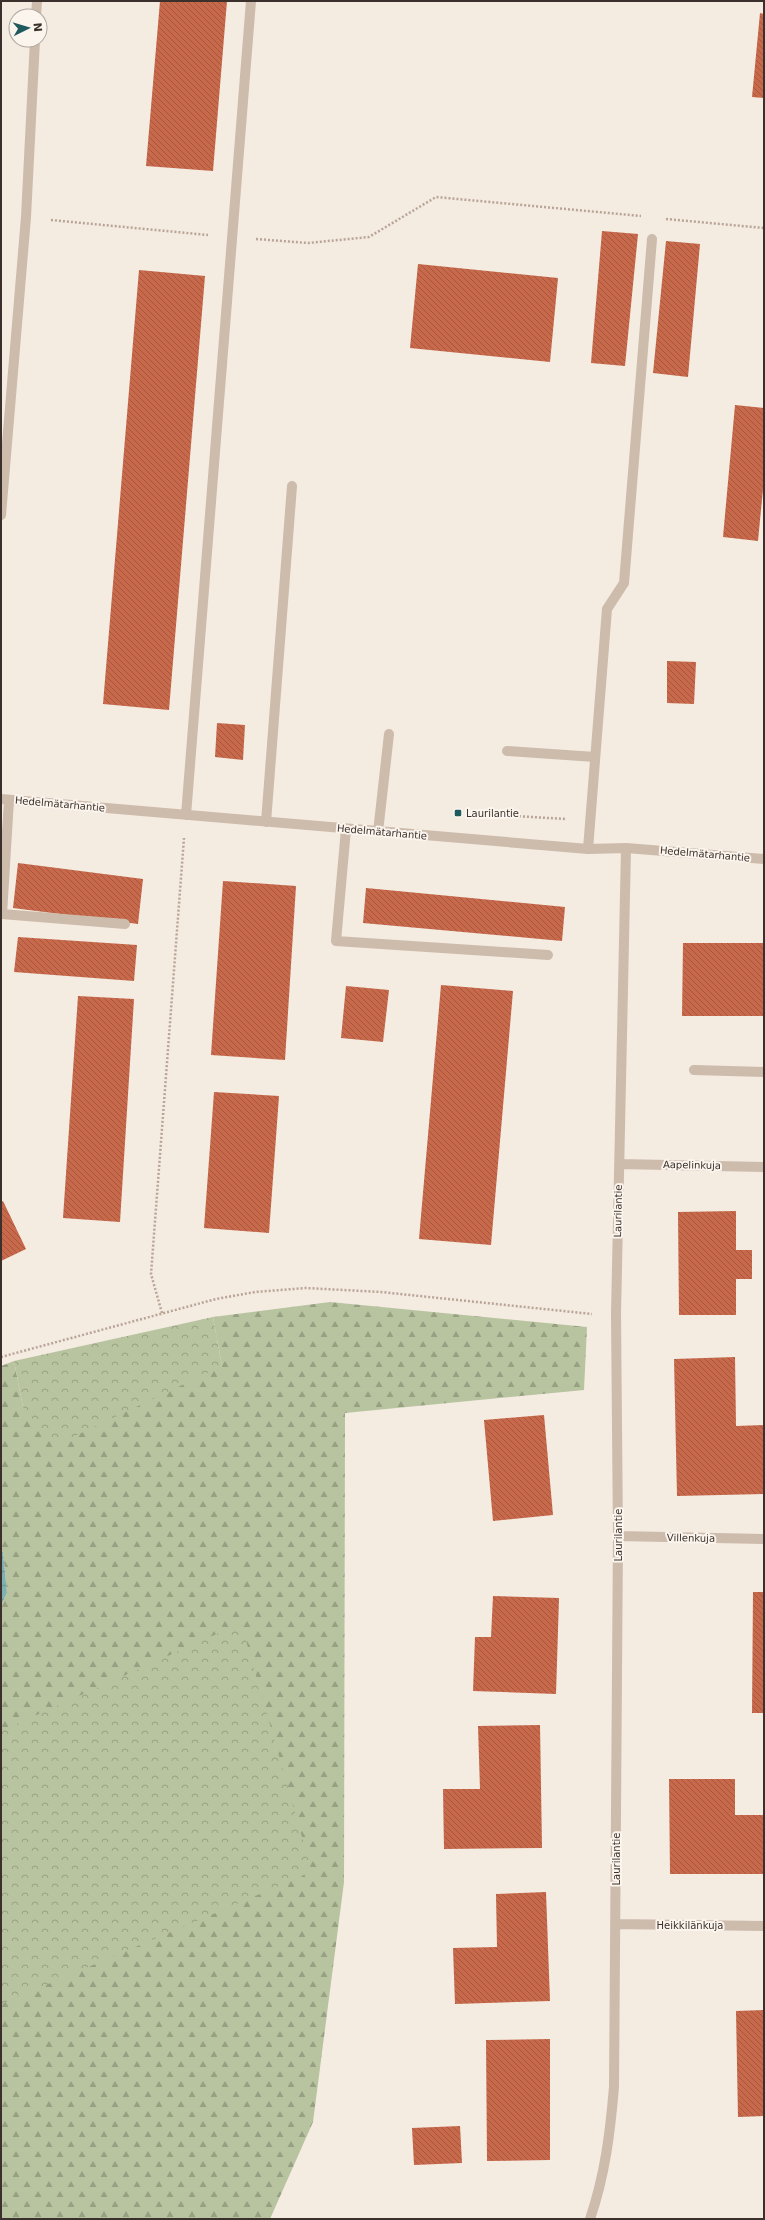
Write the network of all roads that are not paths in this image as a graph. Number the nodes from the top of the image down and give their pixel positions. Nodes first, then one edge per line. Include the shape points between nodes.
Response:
1 (251, 1) edge
2 (35, 48) edge
3 (652, 238) dead end
4 (292, 486) dead end
5 (1, 515) edge
6 (389, 734) dead end
7 (507, 750) dead end
8 (595, 757) junction
9 (5, 800) edge
10 (186, 815) junction
11 (266, 822) junction
12 (346, 829) junction
13 (378, 832) junction
14 (626, 848) junction
15 (588, 849) junction
16 (764, 859) edge
17 (124, 924) dead end
18 (548, 955) dead end
19 (694, 1070) dead end
20 (764, 1072) edge
21 (619, 1164) junction
22 (764, 1167) edge
23 (618, 1536) junction
24 (764, 1539) edge
25 (616, 1924) junction
26 (764, 1926) edge
27 (590, 2219) edge

1 - 10 street
2 - 5 street via 26,218
3 - 8 street via 624,584 607,609
4 - 11 street
6 - 13 street
7 - 8 street
8 - 15 street
9 - 10 street, Hedelmätarhantie
9 - 17 street via 2,914
10 - 11 street, Hedelmätarhantie
11 - 12 street, Hedelmätarhantie
12 - 13 street, Hedelmätarhantie
12 - 18 street via 336,941
13 - 15 street, Hedelmätarhantie
14 - 15 street, Hedelmätarhantie
14 - 16 street, Hedelmätarhantie
14 - 21 street, Laurilantie
19 - 20 street
21 - 22 street, Aapelinkuja
21 - 23 street, Laurilantie via 616,1314
23 - 24 street, Villenkuja
23 - 25 street, Laurilantie
25 - 26 street, Heikkilänkuja
25 - 27 street, Laurilantie via 609,2143 601,2185

